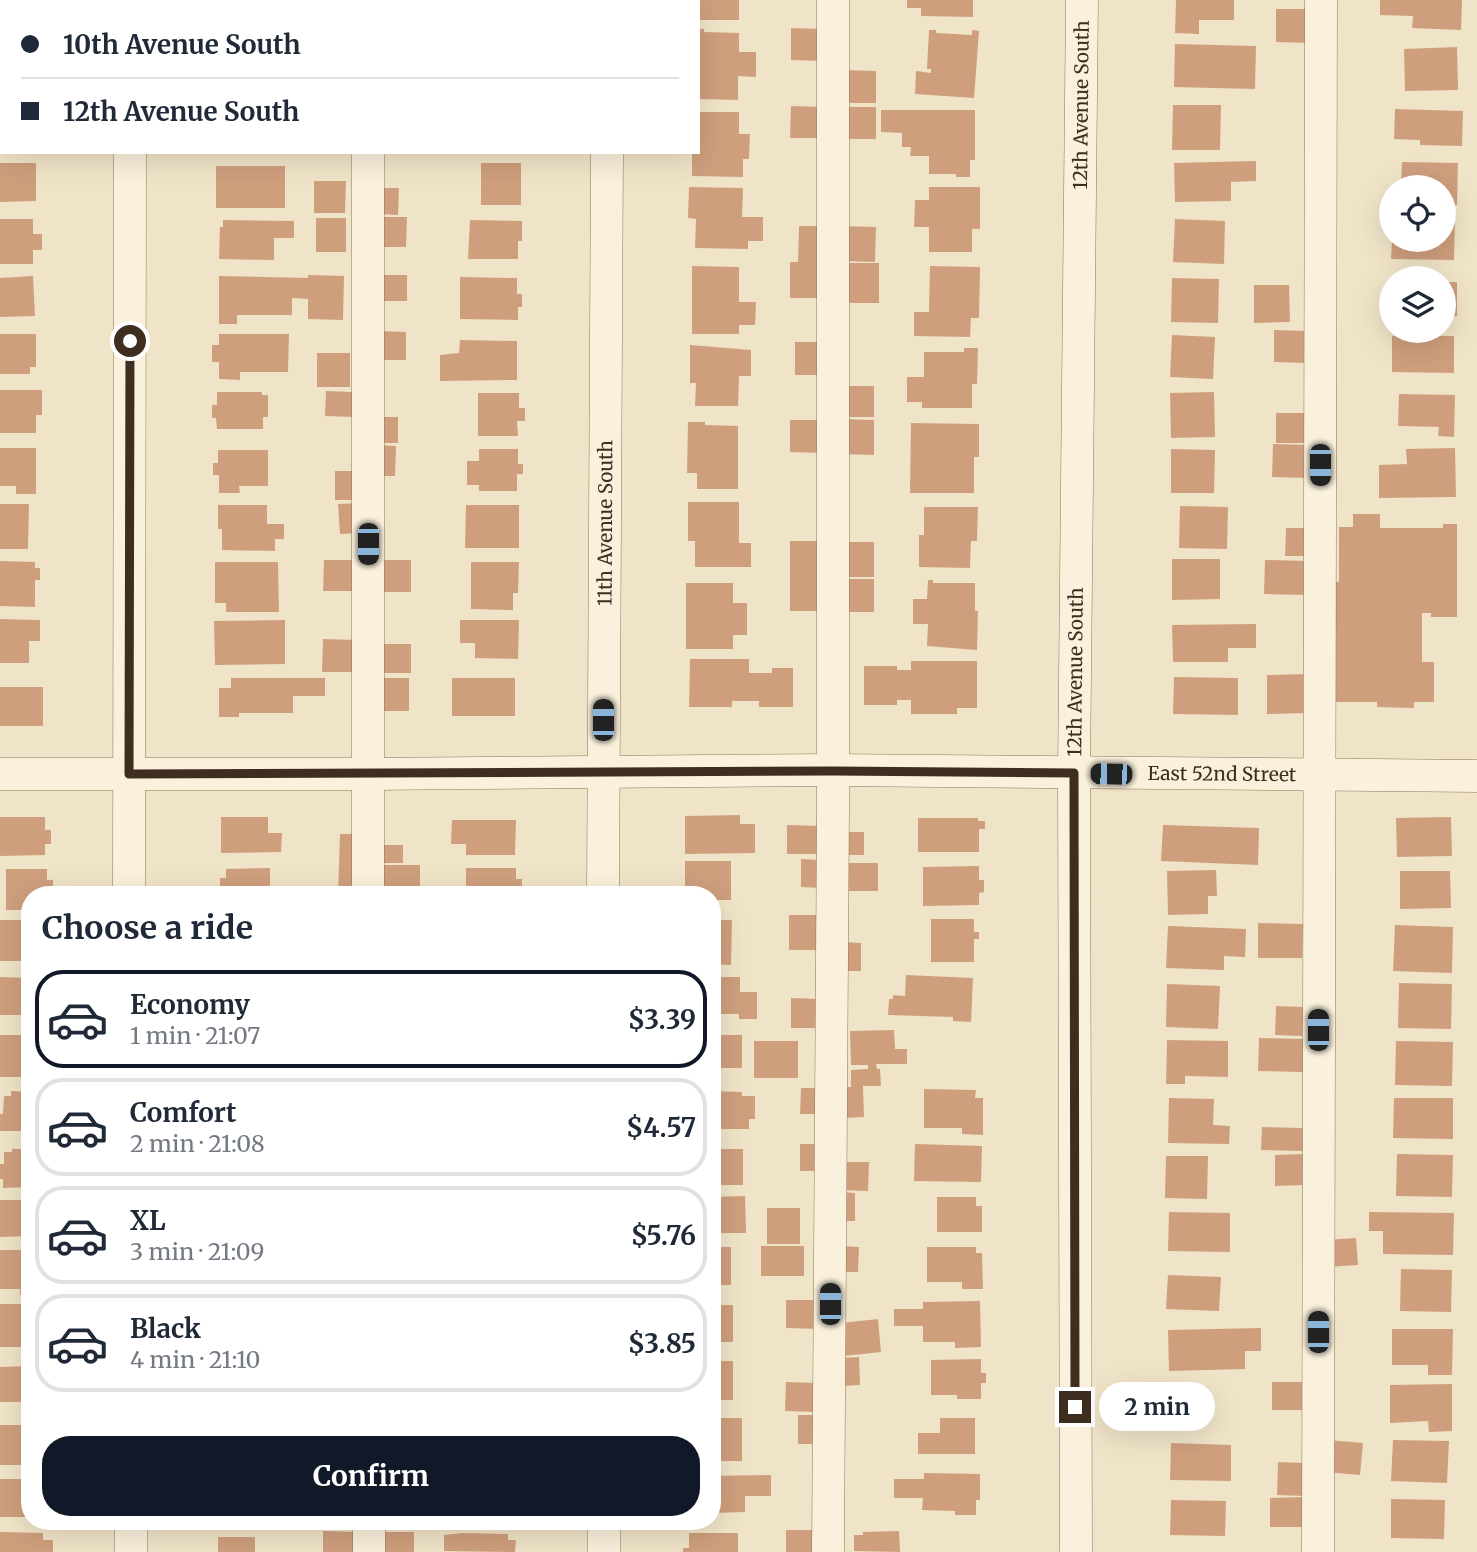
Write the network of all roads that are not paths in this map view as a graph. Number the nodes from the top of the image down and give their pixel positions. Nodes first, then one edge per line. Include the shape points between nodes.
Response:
1 (833, 0) edge
2 (1082, 0) edge
3 (1321, 0) edge
4 (130, 154) edge
5 (368, 154) edge
6 (607, 154) edge
7 (833, 771) junction
8 (603, 773) junction
9 (1074, 773) junction
10 (0, 774) edge
11 (129, 774) junction
12 (368, 774) junction
13 (1318, 776) junction
14 (1477, 776) edge
15 (129, 886) edge
16 (368, 886) edge
17 (603, 886) edge
18 (131, 1530) edge
19 (369, 1530) edge
20 (604, 1530) edge
21 (131, 1552) edge
22 (369, 1552) edge
23 (604, 1552) edge
24 (828, 1552) edge
25 (1076, 1552) edge
26 (1318, 1552) edge

1 - 7 street
2 - 9 street, 12th Avenue South
3 - 13 street
4 - 11 street
5 - 12 street
6 - 8 street, 11th Avenue South
7 - 8 street, East 52nd Street
7 - 9 street, East 52nd Street
7 - 24 street
8 - 12 street, East 52nd Street
8 - 17 street, 11th Avenue South
9 - 13 street, East 52nd Street
9 - 25 street, 12th Avenue South
10 - 11 street, East 52nd Street
11 - 12 street, East 52nd Street
11 - 15 street
12 - 16 street
13 - 14 street, East 52nd Street
13 - 26 street
18 - 21 street
19 - 22 street
20 - 23 street

